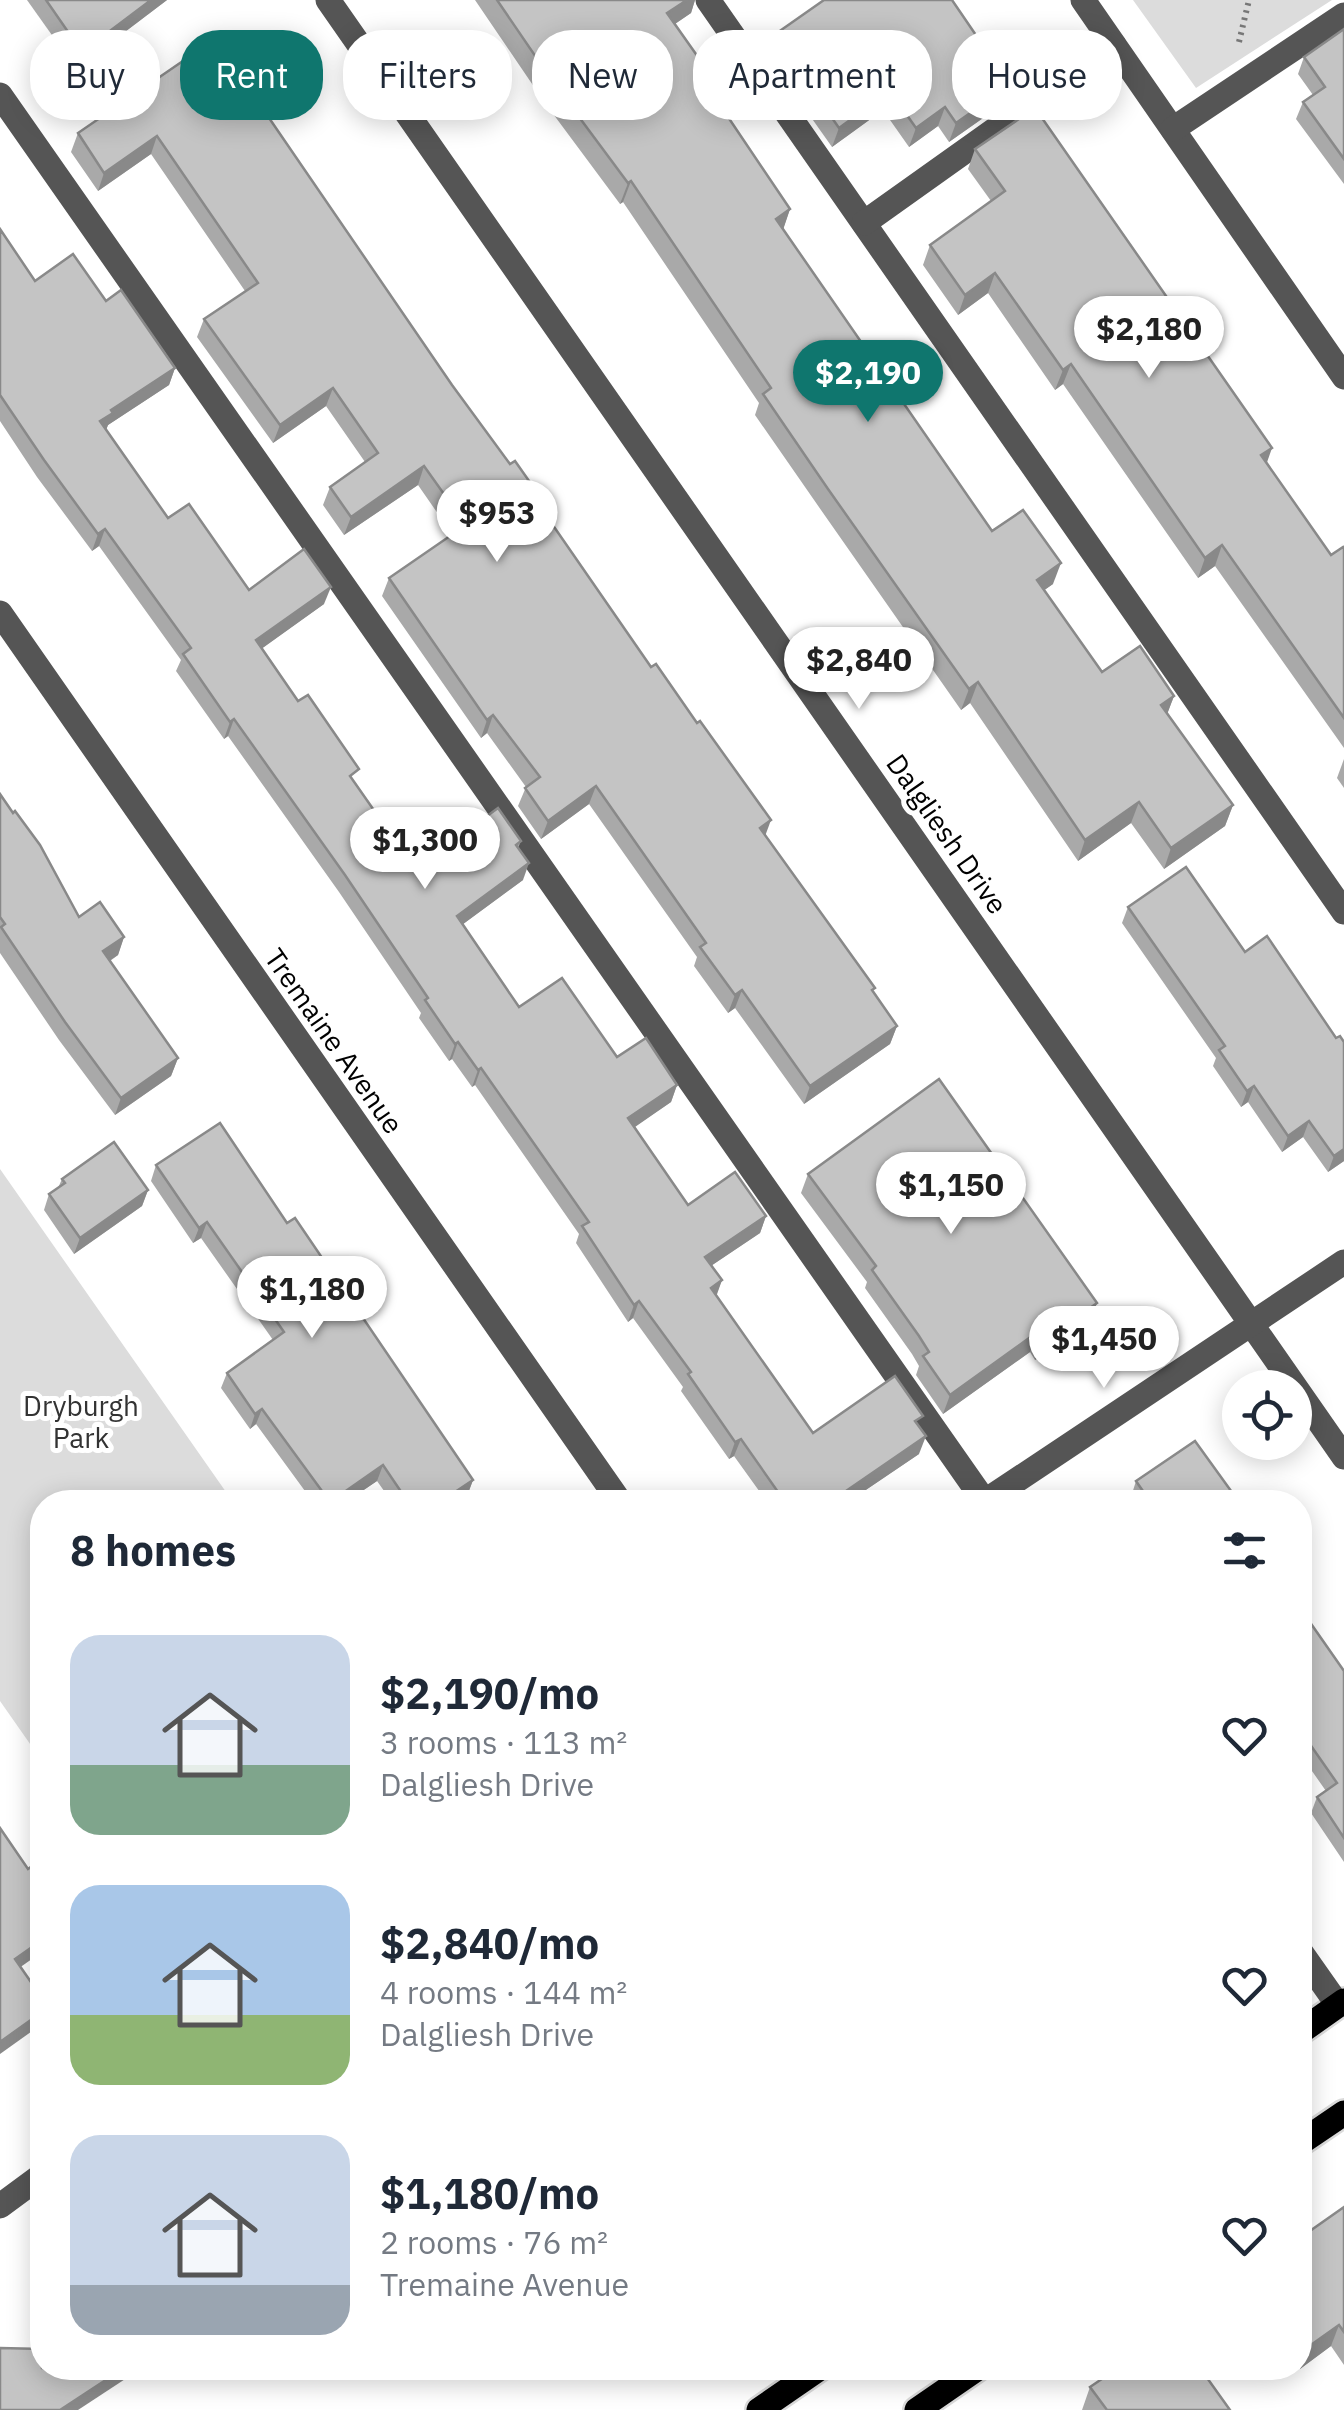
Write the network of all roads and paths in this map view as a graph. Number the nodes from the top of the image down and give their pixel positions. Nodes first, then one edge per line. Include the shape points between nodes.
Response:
1 (328, 0) edge
2 (708, 0) edge
3 (1082, 0) edge
4 (1344, 15) edge
5 (1104, 30) edge
6 (1122, 56) edge
7 (0, 96) edge
8 (1008, 120) edge
9 (1172, 129) junction
10 (864, 223) junction
11 (1344, 378) edge
12 (0, 614) edge
13 (1344, 912) edge
14 (1344, 1262) edge
15 (1254, 1325) junction
16 (1344, 1457) edge
17 (612, 1490) edge
18 (977, 1490) edge
19 (1003, 1490) edge
20 (1312, 1967) edge
21 (1341, 2004) edge
22 (1312, 2024) edge
23 (1344, 2113) edge
24 (1312, 2135) edge
25 (30, 2184) edge
26 (0, 2206) edge
27 (803, 2380) edge
28 (961, 2380) edge
29 (759, 2410) edge
30 (917, 2410) edge

1 - 15 street, Dalgliesh Drive
2 - 10 street
3 - 5 street
4 - 9 street
6 - 9 street
7 - 18 street
8 - 10 street
9 - 11 street
10 - 13 street
12 - 17 street, Tremaine Avenue
14 - 15 street
15 - 16 street, Dalgliesh Drive
15 - 19 street
20 - 21 street
21 - 22 main road
23 - 24 main road
25 - 26 street
27 - 29 main road
28 - 30 main road

